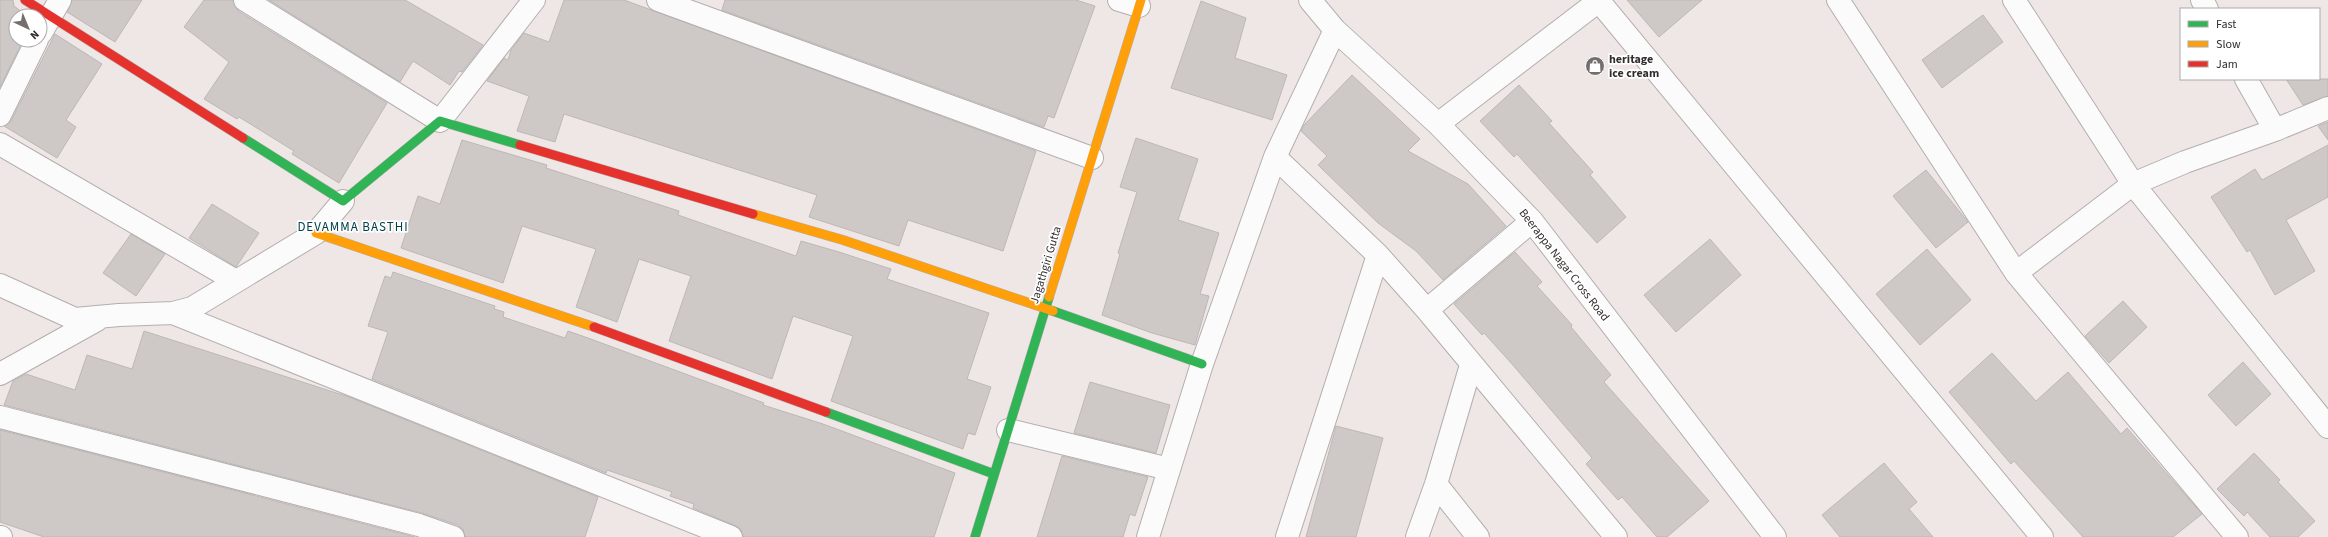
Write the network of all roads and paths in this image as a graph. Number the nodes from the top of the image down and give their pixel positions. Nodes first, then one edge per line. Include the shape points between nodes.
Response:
1 (25, 0) edge
2 (245, 0) edge
3 (658, 0) edge
4 (1310, 0) edge
5 (1599, 0) edge
6 (1838, 0) edge
7 (2014, 0) edge
8 (526, 2) edge
9 (1133, 2) edge
10 (55, 7) edge
11 (48, 20) edge
12 (1334, 30) junction
13 (33, 48) edge
14 (2247, 80) edge
15 (2328, 108) edge
16 (0, 115) edge
17 (440, 121) junction
18 (1438, 124) junction
19 (2275, 130) junction
20 (0, 144) edge
21 (1274, 157) junction
22 (1092, 158) junction
23 (2133, 184) junction
24 (344, 201) junction
25 (1532, 221) junction
26 (316, 233) junction
27 (1378, 256) junction
28 (2016, 273) junction
29 (236, 281) junction
30 (0, 285) edge
31 (1045, 308) junction
32 (1427, 310) junction
33 (173, 313) junction
34 (102, 317) junction
35 (1202, 364) junction
36 (1472, 365) junction
37 (0, 374) edge
38 (0, 417) edge
39 (2328, 427) edge
40 (1008, 430) junction
41 (1169, 469) junction
42 (994, 474) junction
43 (1436, 484) junction
44 (453, 537) edge
45 (731, 537) edge
46 (975, 537) edge
47 (1148, 537) edge
48 (1287, 537) edge
49 (1417, 537) edge
50 (1478, 537) edge
51 (1616, 537) edge
52 (1775, 537) edge
53 (2042, 537) edge
54 (2237, 537) edge

1 - 10 street
2 - 17 street
3 - 22 street
4 - 12 street, Beerappa Nagar Cross Road
5 - 18 street
5 - 53 street
6 - 28 street
7 - 23 street
8 - 17 street
9 - 22 street, Jagathgiri Gutta
10 - 11 street
10 - 24 street
12 - 18 street, Beerappa Nagar Cross Road
12 - 21 street
13 - 16 street
14 - 19 street
15 - 19 street
17 - 24 street
17 - 31 street via 843,240
18 - 25 street, Beerappa Nagar Cross Road
19 - 23 street via 2184,162
20 - 29 street
21 - 27 street
21 - 35 street
22 - 31 street, Jagathgiri Gutta
23 - 28 street
23 - 39 street
24 - 26 street
25 - 32 street
25 - 52 street, Beerappa Nagar Cross Road
26 - 29 street
26 - 42 street via 592,326
27 - 32 street
27 - 48 street
28 - 54 street
29 - 33 street via 192,308
30 - 34 street via 75,319
31 - 35 street
31 - 40 street, Jagathgiri Gutta
32 - 36 street
33 - 34 street
33 - 45 street
34 - 37 street
35 - 41 street
36 - 43 street
36 - 51 street
38 - 44 street via 419,525
40 - 41 street
40 - 42 street, Jagathgiri Gutta
41 - 47 street
42 - 46 street, Jagathgiri Gutta
43 - 49 street
43 - 50 street

